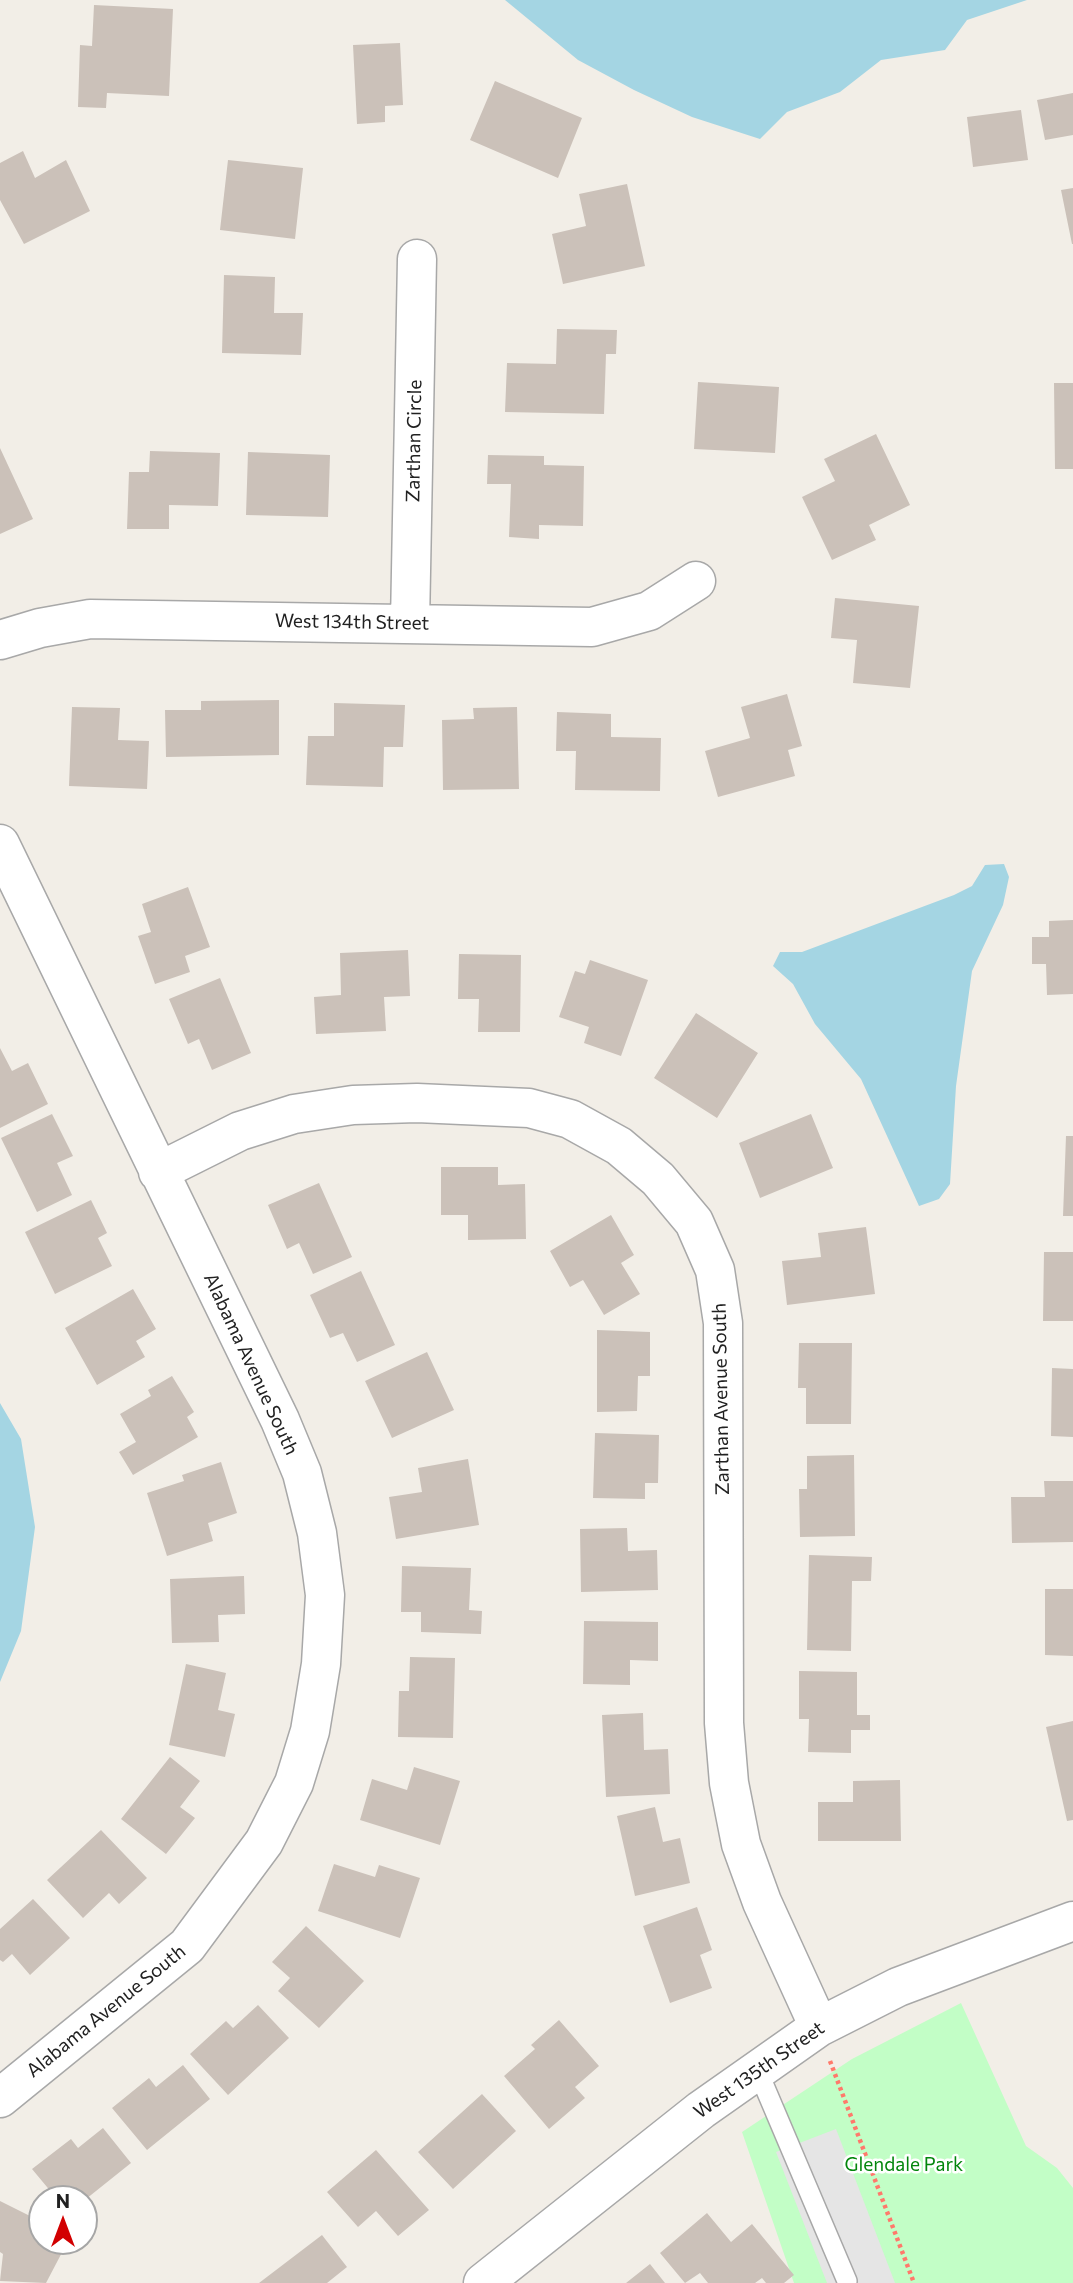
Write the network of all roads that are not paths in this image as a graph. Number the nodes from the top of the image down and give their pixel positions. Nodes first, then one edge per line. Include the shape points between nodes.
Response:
1 (417, 259) dead end
2 (696, 581) dead end
3 (410, 623) junction
4 (0, 640) edge
5 (0, 844) edge
6 (158, 1172) junction
7 (1073, 1921) edge
8 (819, 2026) junction
9 (757, 2070) junction
10 (0, 2098) edge
11 (847, 2281) dead end
12 (483, 2283) edge

1 - 3 street, Zarthan Circle
2 - 3 street, West 134th Street via 649,611 592,627
3 - 4 street, West 134th Street via 90,619
5 - 6 street, Alabama Avenue South
6 - 8 street, Zarthan Avenue South via 240,1131 294,1114 353,1105 417,1103 528,1108 570,1119 619,1146 658,1179 694,1222 715,1270 723,1324 724,1723 729,1783 741,1844 762,1902
6 - 10 street, Alabama Avenue South via 302,1473 317,1533 325,1595 321,1664 310,1731 294,1783 264,1842 187,1946
7 - 8 street, West 135th Street via 898,1987
8 - 9 street, West 135th Street
9 - 11 lane
9 - 12 street, West 135th Street via 701,2109

